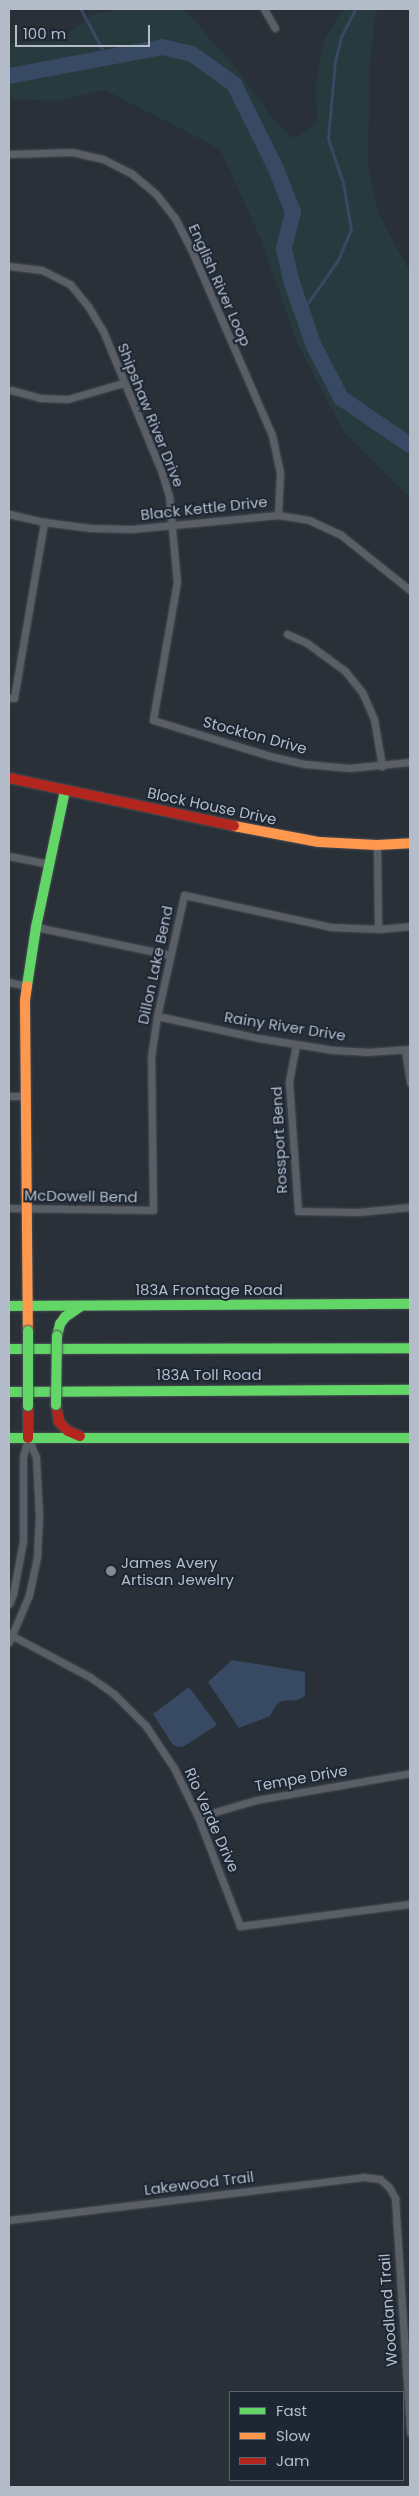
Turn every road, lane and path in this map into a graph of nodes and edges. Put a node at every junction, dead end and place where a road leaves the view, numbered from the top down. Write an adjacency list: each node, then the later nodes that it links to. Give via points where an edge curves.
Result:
1 (264, 9): 2 (street)
2 (275, 28)
3 (9, 154): 8 (street, English River Loop, via 72,152 103,159 131,172 176,218 272,436 280,473)
4 (9, 266): 5 (street, Shipshaw River Drive, via 42,270 70,284 103,330)
5 (124, 383): 6 (street, via 68,399 41,398); 10 (street, Shipshaw River Drive, via 161,470)
6 (11, 390)
7 (9, 514): 9 (street, Black Kettle Drive)
8 (278, 514): 10 (street, Black Kettle Drive); 11 (street, Black Kettle Drive, via 309,520 342,535)
9 (44, 522): 10 (street, Black Kettle Drive, via 90,528); 13 (street, via 14,698)
10 (173, 526): 14 (street, Shipshaw River Drive, via 177,582)
11 (410, 590)
12 (287, 634): 16 (street, via 307,643 345,671 362,692 374,719)
13 (9, 698)
14 (153, 720): 16 (street, Stockton Drive, via 306,764 349,768)
15 (410, 762): 16 (street, Stockton Drive)
16 (382, 766)
17 (9, 778): 18 (main road, Block House Drive)
18 (66, 790): 20 (main road, Block House Drive, via 266,833 319,842); 22 (main road)
19 (410, 843): 20 (main road, Block House Drive)
20 (377, 845): 25 (street)
21 (9, 856): 22 (street)
22 (49, 864): 24 (main road)
23 (410, 926): 25 (street, Dillon Lake Bend)
24 (36, 927): 26 (street); 28 (main road)
25 (378, 929): 26 (street, Dillon Lake Bend, via 331,926 184,895)
26 (170, 955): 29 (street, Dillon Lake Bend)
27 (9, 982): 28 (street)
28 (26, 986): 34 (main road)
29 (157, 1016): 30 (street, Rainy River Drive); 38 (street, Dillon Lake Bend, via 151,1057)
30 (296, 1045): 31 (street, Rainy River Drive, via 332,1050); 36 (street, Rossport Bend, via 289,1082 298,1211 358,1212)
31 (408, 1049): 32 (street)
32 (410, 1083)
33 (9, 1096): 34 (street)
34 (25, 1096): 37 (main road)
35 (9, 1208): 37 (street, McDowell Bend)
36 (410, 1208)
37 (26, 1209): 38 (street, McDowell Bend); 41 (main road)
38 (153, 1210)
39 (410, 1304): 42 (main road, 183A Frontage Road)
40 (9, 1306): 41 (main road, 183A Frontage Road)
41 (26, 1306): 42 (main road, 183A Frontage Road); 50 (main road, bridge)
42 (81, 1306): 51 (main road, bridge, via 65,1317 57,1336 56,1415 63,1428)
43 (9, 1342): 46 (main road)
44 (410, 1348): 46 (main road, 183A Toll Road)
45 (9, 1349): 46 (main road, 183A Toll Road)
46 (82, 1349)
47 (410, 1390): 48 (main road, 183A Toll Road)
48 (9, 1392)
49 (9, 1438): 50 (main road)
50 (28, 1438): 51 (main road); 53 (street, via 23,1457 23,1541); 54 (street, via 36,1458 37,1556 29,1595)
51 (89, 1438): 52 (main road)
52 (410, 1438)
53 (9, 1604)
54 (10, 1638): 56 (street, Rio Verde Drive, via 90,1677 114,1694 146,1726 174,1768)
55 (410, 1773): 56 (street, Tempe Drive, via 256,1800)
56 (198, 1816): 57 (street, Rio Verde Drive, via 240,1926)
57 (410, 1904)
58 (389, 2187): 59 (street, Lakewood Trail, via 380,2179 364,2176); 60 (street, Woodland Trail, via 395,2198)
59 (9, 2220)
60 (410, 2433)

